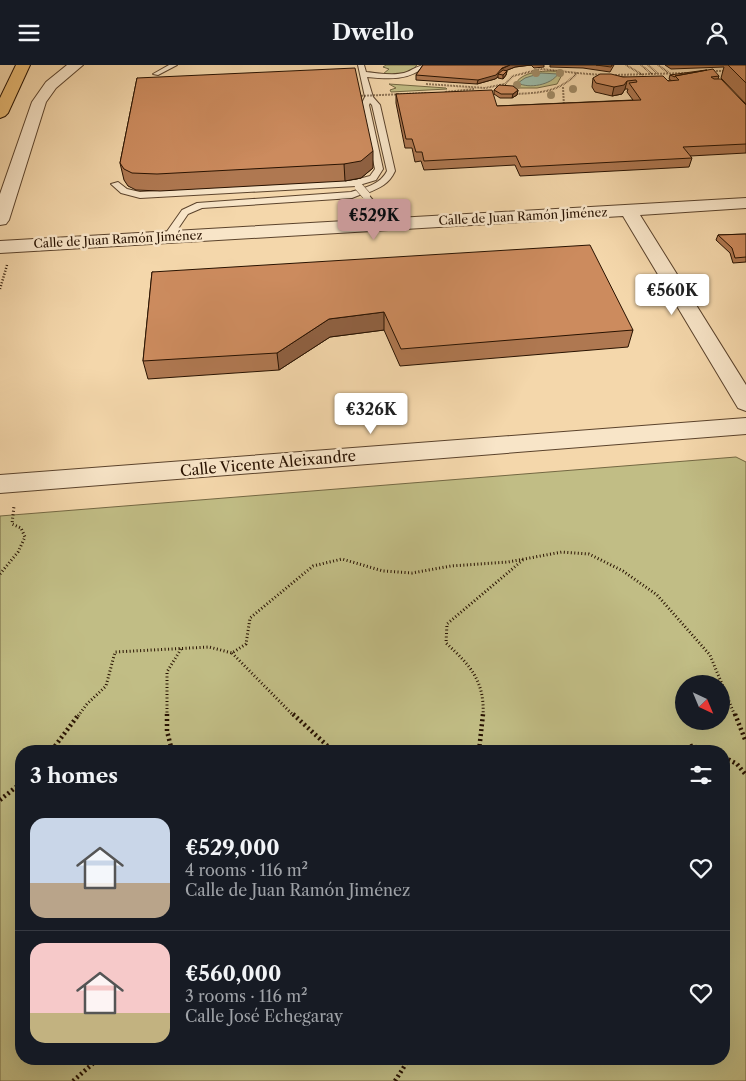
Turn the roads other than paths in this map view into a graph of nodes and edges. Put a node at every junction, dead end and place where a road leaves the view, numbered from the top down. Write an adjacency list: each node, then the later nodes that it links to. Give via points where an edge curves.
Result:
1 (23, 65): 8 (highway)
2 (76, 65): 13 (street, via 51,85 39,102)
3 (174, 65): 6 (lane)
4 (423, 65): 5 (lane, via 415,72 401,76)
5 (362, 69): 7 (lane)
6 (156, 74)
7 (370, 97): 10 (lane, via 364,105 378,169 373,178); 15 (lane, via 376,105 391,171 378,186 352,195 200,205 185,212)
8 (0, 113)
9 (116, 184): 10 (lane, via 124,191 140,195)
10 (358, 185): 14 (lane, bridge)
11 (746, 203): 12 (street, Calle de Juan Ramón Jiménez)
12 (628, 211): 14 (street, Calle de Juan Ramón Jiménez); 17 (street)
13 (0, 220)
14 (388, 224): 15 (street, Calle de Juan Ramón Jiménez)
15 (168, 237): 16 (street, Calle de Juan Ramón Jiménez)
16 (0, 247)
17 (746, 403)
18 (746, 425): 19 (street, Calle Vicente Aleixandre)
19 (9, 484)

